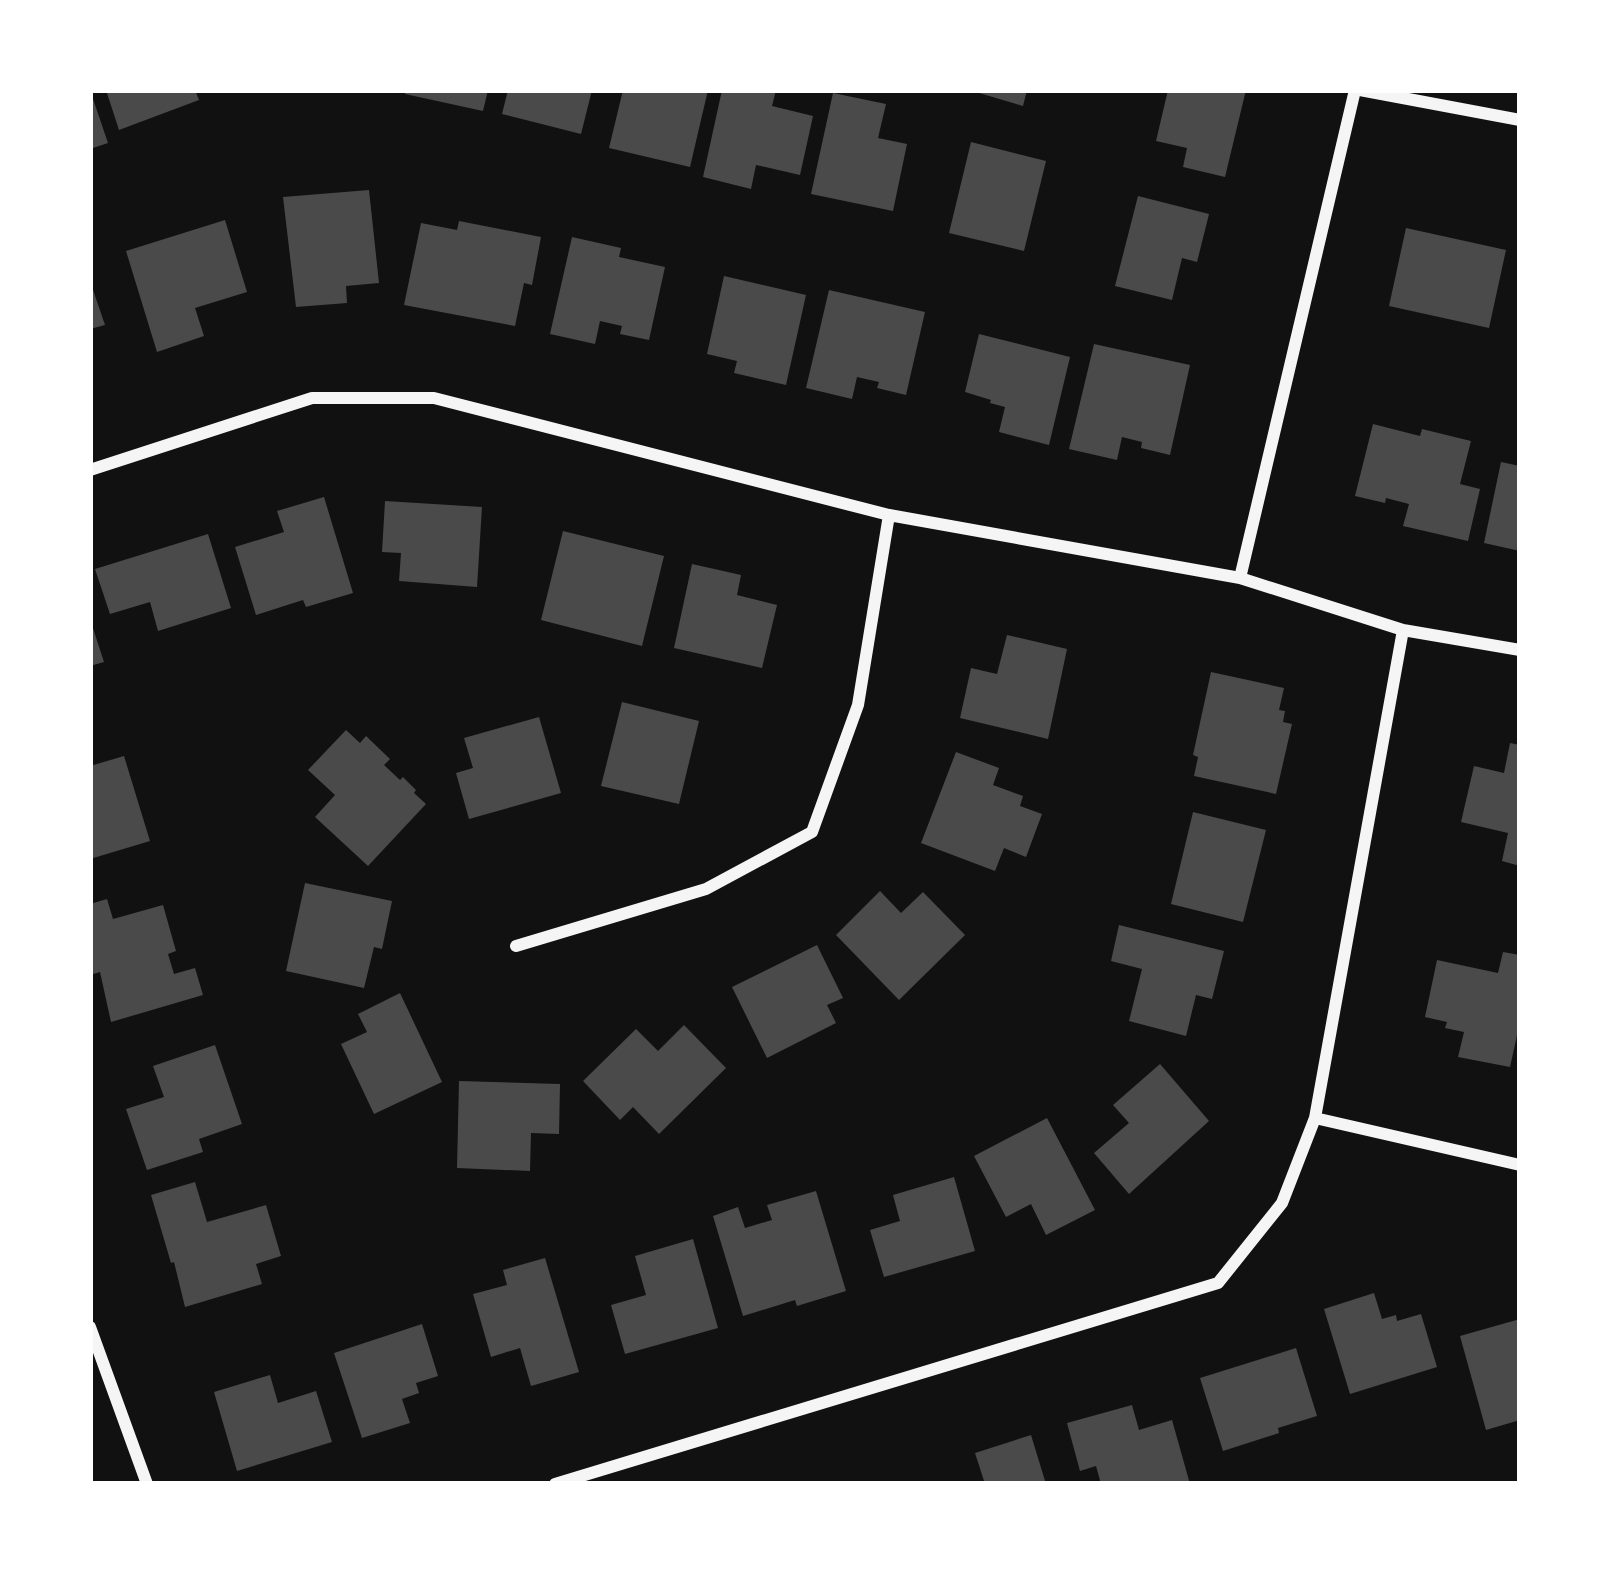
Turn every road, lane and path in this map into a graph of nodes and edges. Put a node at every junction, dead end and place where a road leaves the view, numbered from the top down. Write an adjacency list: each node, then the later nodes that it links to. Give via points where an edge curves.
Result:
1 (1357, 90): 2 (street); 5 (street)
2 (1520, 120)
3 (90, 470): 4 (street, via 312,398 434,398)
4 (890, 514): 5 (street); 8 (street, via 858,705 812,832 706,890)
5 (1240, 578): 6 (street)
6 (1403, 629): 7 (street); 9 (street)
7 (1520, 650)
8 (516, 946)
9 (1315, 1118): 10 (street); 13 (street, via 1282,1203 1218,1283)
10 (1520, 1165)
11 (90, 1327): 12 (street)
12 (147, 1484)
13 (555, 1484)

